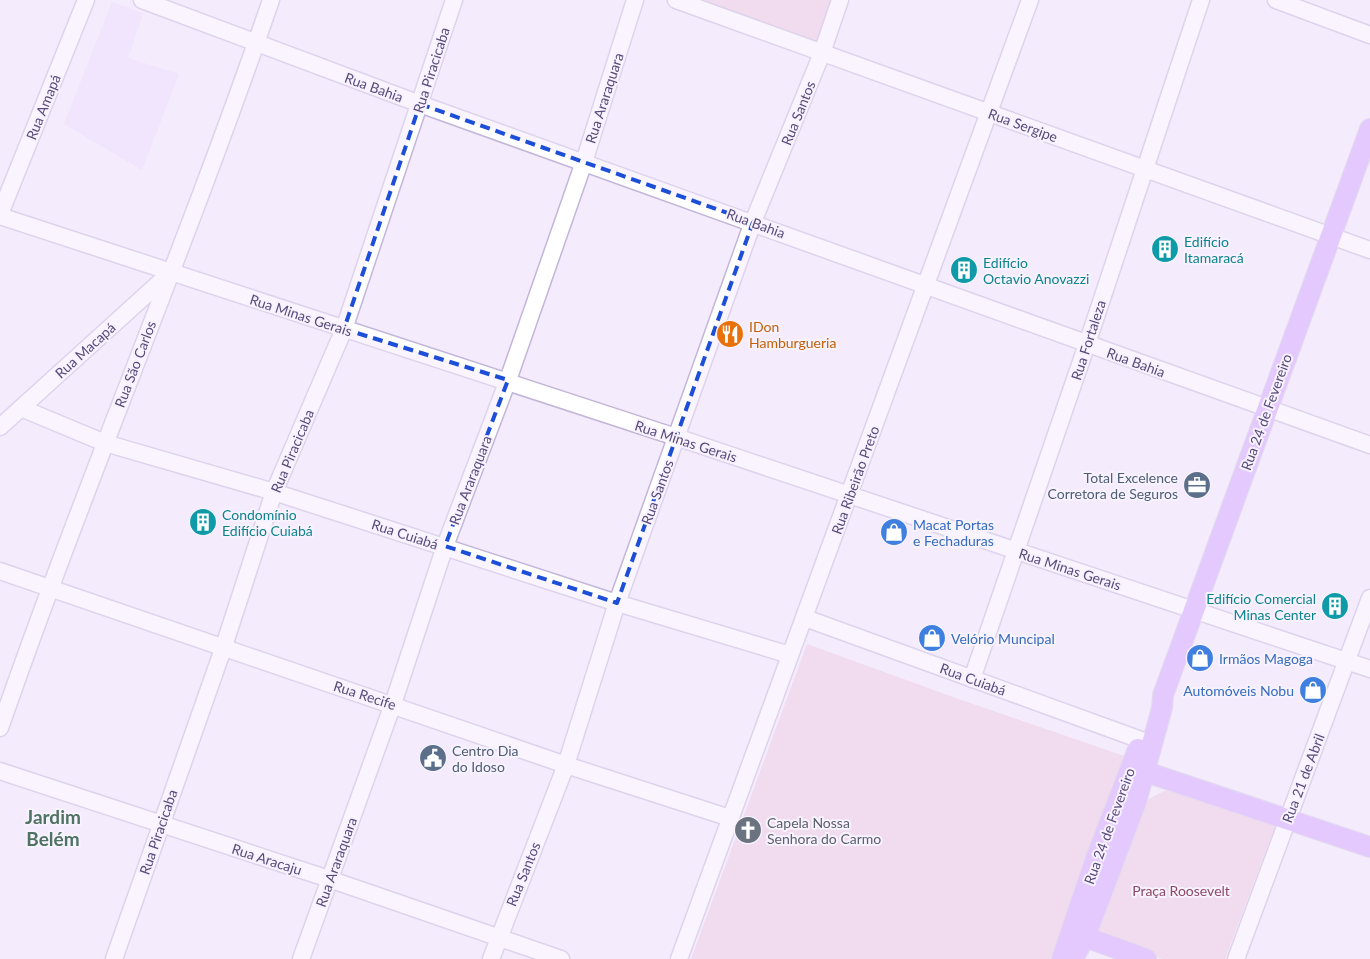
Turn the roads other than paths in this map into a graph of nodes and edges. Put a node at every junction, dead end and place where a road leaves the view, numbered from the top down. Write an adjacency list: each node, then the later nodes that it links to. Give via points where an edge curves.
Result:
1 (86, 0): 21 (street, Rua Amapá)
2 (142, 0): 14 (street, Rua Bahia)
3 (271, 0): 14 (street, Rua São Carlos)
4 (454, 0): 16 (street, Rua Piracicaba)
5 (635, 0): 19 (street, Rua Araraquara)
6 (676, 0): 15 (street, Rua Sergipe)
7 (840, 0): 15 (street, Rua Santos)
8 (1030, 0): 17 (street, Rua Ribeirão Preto)
9 (1201, 0): 20 (street, Rua Fortaleza)
10 (1276, 0): 12 (street)
11 (1290, 0): 12 (street)
12 (1305, 11): 13 (street)
13 (1370, 35)
14 (256, 43): 16 (street, Rua Bahia); 25 (street, Rua São Carlos)
15 (822, 53): 17 (street, Rua Sergipe); 22 (street, Rua Santos)
16 (420, 104): 19 (street, Rua Bahia); 27 (street, Rua Piracicaba)
17 (987, 112): 20 (street, Rua Sergipe); 26 (street, Rua Ribeirão Preto)
18 (1370, 129): 23 (main road, Rua 24 de Fevereiro)
19 (584, 162): 22 (street, Rua Bahia); 29 (street, Rua Araraquara)
20 (1145, 169): 23 (street, Rua Sergipe); 28 (street, Rua Fortaleza)
21 (0, 215): 25 (street, Rua Minas Gerais)
22 (753, 222): 26 (street, Rua Bahia); 33 (street, Rua Santos)
23 (1330, 236): 24 (street, Rua Sergipe); 31 (main road, Rua 24 de Fevereiro)
24 (1370, 250)
25 (171, 272): 27 (street, Rua Minas Gerais); 30 (street, Rua Macapá); 34 (street, Rua São Carlos)
26 (925, 286): 28 (street, Rua Bahia); 37 (street, Rua Ribeirão Preto)
27 (344, 329): 29 (street, Rua Minas Gerais); 36 (street, Rua Piracicaba)
28 (1087, 344): 31 (street, Rua Bahia); 39 (street, Rua Fortaleza)
29 (508, 380): 33 (street, Rua Minas Gerais); 38 (street, Rua Araraquara)
30 (21, 408): 32 (street, Rua Macapá); 34 (street, Rua Cuiabá)
31 (1268, 409): 35 (street, Rua Bahia); 44 (main road, Rua 24 de Fevereiro)
32 (0, 427)
33 (677, 439): 37 (street, Rua Minas Gerais); 43 (street, Rua Santos)
34 (105, 443): 36 (street, Rua Cuiabá); 41 (street, Rua São Carlos)
35 (1370, 445)
36 (274, 492): 38 (street, Rua Cuiabá); 46 (street, Rua Piracicaba)
37 (850, 495): 39 (street, Rua Minas Gerais); 45 (street, Rua Ribeirão Preto)
38 (445, 546): 43 (street, Rua Cuiabá); 51 (street, Rua Araraquara)
39 (1016, 552): 44 (street, Rua Minas Gerais); 50 (street, Rua Fortaleza)
40 (0, 572): 41 (street, Rua Recife)
41 (49, 588): 46 (street, Rua Recife); 52 (street, Rua São Carlos)
42 (1370, 598): 48 (street, Rua 21 de Abril)
43 (617, 603): 47 (street, Rua Cuiabá); 54 (street, Rua Santos)
44 (1194, 609): 48 (street, Rua Minas Gerais); 53 (main road, Rua 24 de Fevereiro, via 1163,695 1155,706)
45 (805, 618): 47 (street, Rua Ribeirão Preto); 50 (street, Rua Cuiabá)
46 (223, 649): 51 (street, Rua Recife); 61 (street, Rua Piracicaba)
47 (790, 655): 59 (street, Rua Ribeirão Preto)
48 (1347, 661): 49 (street, Rua Minas Gerais); 60 (street, Rua 21 de Abril)
49 (1370, 669)
50 (972, 679): 53 (street, Rua Cuiabá)
51 (393, 704): 54 (street, Rua Recife); 64 (street, Rua Araraquara)
52 (0, 728)
53 (1144, 757): 56 (main road, Rua Cuiabá); 57 (main road, Rua 24 de Fevereiro); 58 (main road, Rua 24 de Fevereiro)
54 (566, 765): 59 (street, Rua Recife); 65 (street, Rua Santos)
55 (0, 771): 61 (street, Rua Aracaju)
56 (1170, 779): 57 (main road); 60 (main road, Rua Cuiabá)
57 (1136, 802): 58 (main road); 66 (main road, Rua 24 de Fevereiro)
58 (1112, 816): 63 (main road, Rua 24 de Fevereiro)
59 (730, 818): 71 (street, Rua Ribeirão Preto)
60 (1287, 819): 62 (main road, Rua Cuiabá); 75 (street, Rua 21 de Abril)
61 (161, 824): 64 (street, Rua Aracaju); 67 (street, Rua Piracicaba)
62 (1370, 848)
63 (1096, 858): 66 (main road, via 1096,873 1080,922); 72 (main road, Rua 24 de Fevereiro)
64 (329, 879): 65 (street, Rua Aracaju); 68 (street, Rua Araraquara)
65 (498, 937): 69 (street, Rua Santos); 70 (street, Rua Aracaju)
66 (1085, 937): 73 (main road, Rua 24 de Fevereiro); 74 (main road)
67 (114, 959)
68 (301, 959)
69 (491, 959)
70 (561, 959)
71 (679, 959)
72 (1062, 959)
73 (1073, 959)
74 (1146, 959)
75 (1236, 959)

